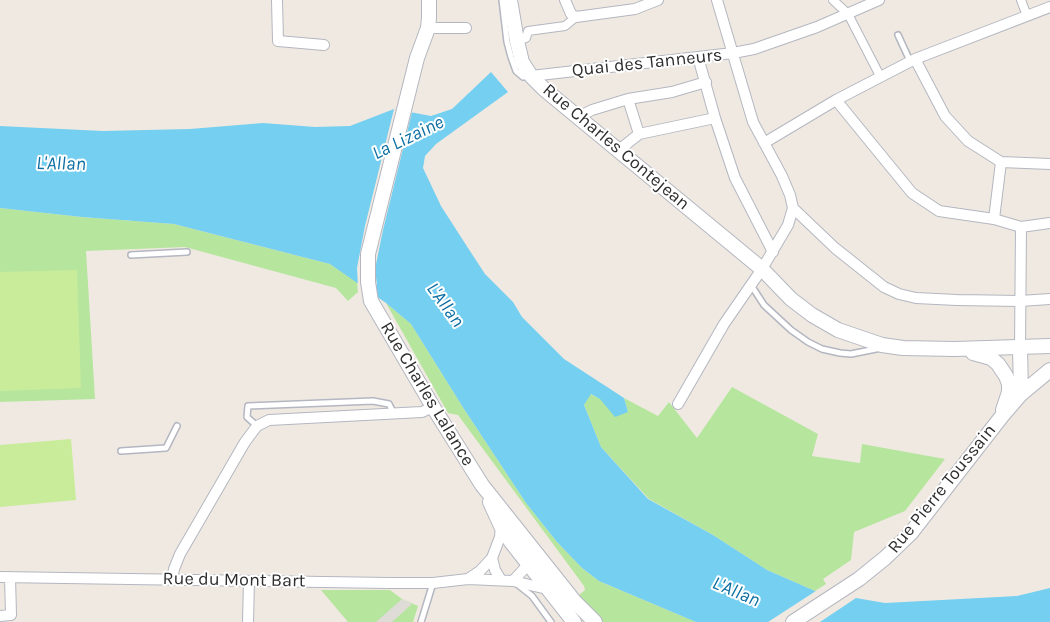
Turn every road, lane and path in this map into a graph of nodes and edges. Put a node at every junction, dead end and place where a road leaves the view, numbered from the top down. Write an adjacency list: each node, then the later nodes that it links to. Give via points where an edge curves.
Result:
1 (277, 0): 19 (street, via 278,41)
2 (429, 0): 15 (main road)
3 (502, 0): 23 (lane, via 507,42 516,71 523,76)
4 (510, 0): 18 (main road, Rue Charles Contejean)
5 (565, 0): 14 (street, via 571,14)
6 (658, 0): 14 (street, via 635,9)
7 (717, 0): 20 (street)
8 (833, 0): 12 (street)
9 (879, 0): 12 (street, Quai des Tanneurs)
10 (1022, 0): 13 (street)
11 (1050, 7): 13 (street)
12 (848, 14): 20 (street, Quai des Tanneurs, via 754,49); 24 (street)
13 (1027, 16): 22 (street)
14 (576, 17): 18 (street, via 565,26 528,31 526,38)
15 (428, 28): 16 (street); 53 (main road, Rue Charles Lalance, via 417,58 368,254 368,282 373,304)
16 (466, 28)
17 (898, 35): 22 (lane)
18 (516, 41): 23 (main road, Rue Charles Contejean, via 522,62)
19 (324, 45)
20 (733, 53): 21 (street, Quai des Tanneurs); 31 (street, via 753,122)
21 (698, 57): 23 (street, Quai des Tanneurs); 25 (street)
22 (912, 60): 24 (street); 33 (street, via 954,128)
23 (531, 76): 28 (main road, Rue Charles Contejean)
24 (880, 76): 27 (street)
25 (706, 82): 26 (street, via 672,92); 29 (street)
26 (628, 99): 28 (street); 30 (street)
27 (836, 100): 31 (street); 36 (street, via 912,193 939,211)
28 (578, 117): 32 (main road, Rue Charles Contejean)
29 (715, 118): 30 (street); 40 (street, via 735,178)
30 (639, 134): 32 (street)
31 (764, 143): 35 (street, via 782,176)
32 (619, 150): 42 (main road, Rue Charles Contejean)
33 (1001, 162): 34 (street); 36 (street)
34 (1050, 164)
35 (793, 208): 40 (street, via 788,226); 45 (street, via 835,248 884,287 900,294 956,300)
36 (994, 219): 38 (street)
37 (1050, 223): 38 (street)
38 (1021, 227): 45 (street)
39 (187, 252): 41 (lane)
40 (772, 252): 42 (street)
41 (130, 254)
42 (762, 269): 43 (street); 46 (main road, Rue Charles Contejean, via 791,299 820,320 862,340)
43 (751, 285): 46 (lane, via 764,305 808,342 851,354); 52 (street, via 724,324)
44 (1050, 299): 45 (street)
45 (1020, 300): 48 (street)
46 (891, 346): 49 (main road, Rue Charles Contejean)
47 (1050, 346): 48 (main road)
48 (1020, 348): 49 (main road); 51 (main road)
49 (955, 349): 55 (main road, via 991,358 998,364 1009,384)
50 (1050, 370): 51 (main road, Rue Pierre Toussain)
51 (1021, 394): 55 (main road, Rue Pierre Toussain)
52 (678, 404)
53 (433, 407): 54 (street, via 422,412); 59 (main road, Rue Charles Lalance)
54 (394, 414): 57 (street, via 269,420); 57 (lane, via 389,404 374,401 248,406 247,417)
55 (1002, 416): 79 (main road, Rue Pierre Toussain, via 911,532 885,558)
56 (177, 426): 58 (lane, via 166,448)
57 (257, 426): 67 (street, via 180,554)
58 (121, 451)
59 (482, 485): 60 (main road, Rue Charles Lalance); 63 (main road, Rue Charles Lalance)
60 (501, 526): 61 (main road, Rue Charles Lalance); 62 (street)
61 (511, 542): 62 (street); 63 (main road, Rue Charles Lalance); 63 (street)
62 (496, 548): 64 (street)
63 (529, 552): 70 (street, via 524,569); 72 (main road, Rue Charles Lalance); 78 (main road, Rue Charles Lalance)
64 (492, 558): 66 (street); 68 (street)
65 (5, 577): 67 (street, Rue du Mont Bart); 73 (street, via 11,615)
66 (468, 579): 68 (street, Rue du Mont Bart); 71 (street, Rue du Mont Bart)
67 (172, 580): 69 (street, Rue du Mont Bart)
68 (501, 580): 70 (street, Rue du Mont Bart)
69 (249, 581): 71 (street, Rue du Mont Bart); 74 (street)
70 (513, 581): 72 (street, Rue du Mont Bart); 76 (lane, via 532,596)
71 (433, 583): 75 (lane)
72 (548, 590): 77 (main road, Rue Charles Lalance)
73 (0, 616)
74 (248, 622)
75 (421, 622)
76 (551, 622)
77 (574, 622)
78 (595, 622)
79 (793, 622)

